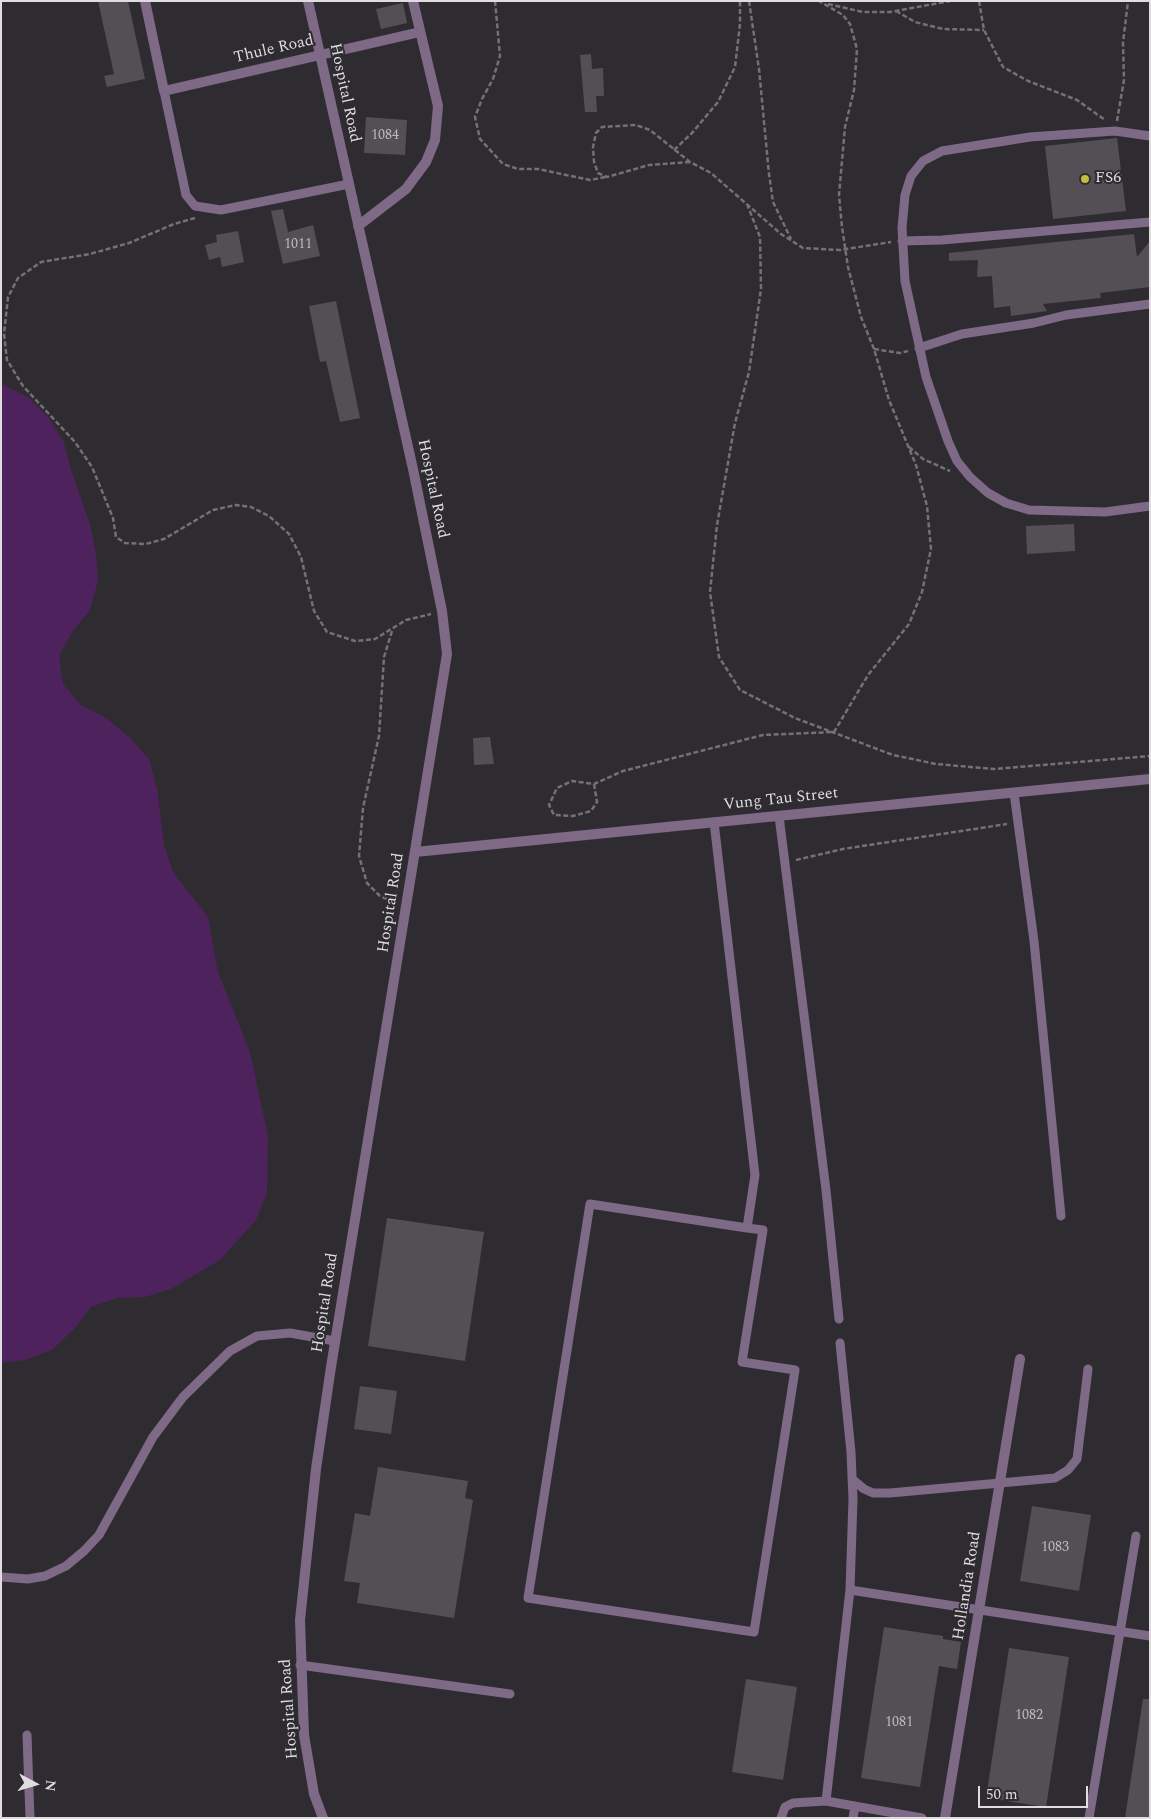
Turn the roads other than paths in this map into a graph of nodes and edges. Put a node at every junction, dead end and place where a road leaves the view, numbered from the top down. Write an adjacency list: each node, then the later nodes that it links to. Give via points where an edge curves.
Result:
1 (146, 1): 6 (street)
2 (308, 1): 5 (street, Hospital Road)
3 (413, 1): 4 (street)
4 (420, 32): 5 (street, Thule Road); 10 (street, via 438,106 434,140 426,162 406,189)
5 (320, 55): 6 (street, Thule Road); 8 (street, Hospital Road)
6 (164, 91): 8 (lane, via 186,195 195,206 221,210)
7 (1150, 136): 11 (lane, via 1115,131 1030,136 942,151 923,161 911,176 905,195)
8 (349, 184): 10 (street, Hospital Road)
9 (1150, 222): 11 (lane)
10 (358, 226): 19 (street, Hospital Road, via 442,611 447,654)
11 (902, 241): 13 (lane, via 905,281)
12 (1150, 304): 13 (lane, via 962,334)
13 (919, 348): 14 (lane, via 948,441 958,462 988,493 1028,510 1058,513 1105,512)
14 (1150, 506)
15 (1150, 779): 16 (street, Vung Tau Street)
16 (1014, 792): 17 (street, Vung Tau Street); 20 (lane, via 1034,941)
17 (779, 816): 18 (street, Vung Tau Street); 22 (lane)
18 (714, 822): 19 (street, Vung Tau Street); 21 (lane, via 755,1175)
19 (415, 852): 23 (street, Hospital Road)
20 (1061, 1216)
21 (747, 1228): 21 (lane, via 590,1204 528,1598 754,1632 795,1370 742,1362 763,1230)
22 (839, 1319)
23 (335, 1341): 30 (lane, via 290,1333 265,1335 230,1351 183,1397 159,1429 100,1535 84,1551 66,1566 45,1576 28,1579); 35 (street, Hospital Road, via 316,1469 301,1611)
24 (840, 1343): 27 (lane)
25 (1020, 1359): 28 (street, Hollandia Road)
26 (1088, 1369): 28 (lane, via 1077,1459 1055,1478)
27 (852, 1479): 28 (lane, via 873,1493); 31 (lane)
28 (1000, 1484): 32 (street, Hollandia Road)
29 (1136, 1536): 33 (lane)
30 (1, 1577)
31 (850, 1590): 32 (lane); 38 (lane)
32 (980, 1611): 33 (lane); 45 (street, Hollandia Road)
33 (1120, 1632): 34 (lane); 46 (lane)
34 (1150, 1636)
35 (300, 1665): 36 (lane); 41 (street, Hospital Road, via 304,1735 314,1794)
36 (510, 1694)
37 (28, 1736): 40 (lane)
38 (826, 1801): 39 (lane); 42 (lane, via 793,1803 785,1807)
39 (855, 1806): 43 (lane); 44 (lane)
40 (30, 1818)
41 (323, 1818)
42 (781, 1818)
43 (853, 1818)
44 (922, 1818)
45 (945, 1818)
46 (1089, 1818)

